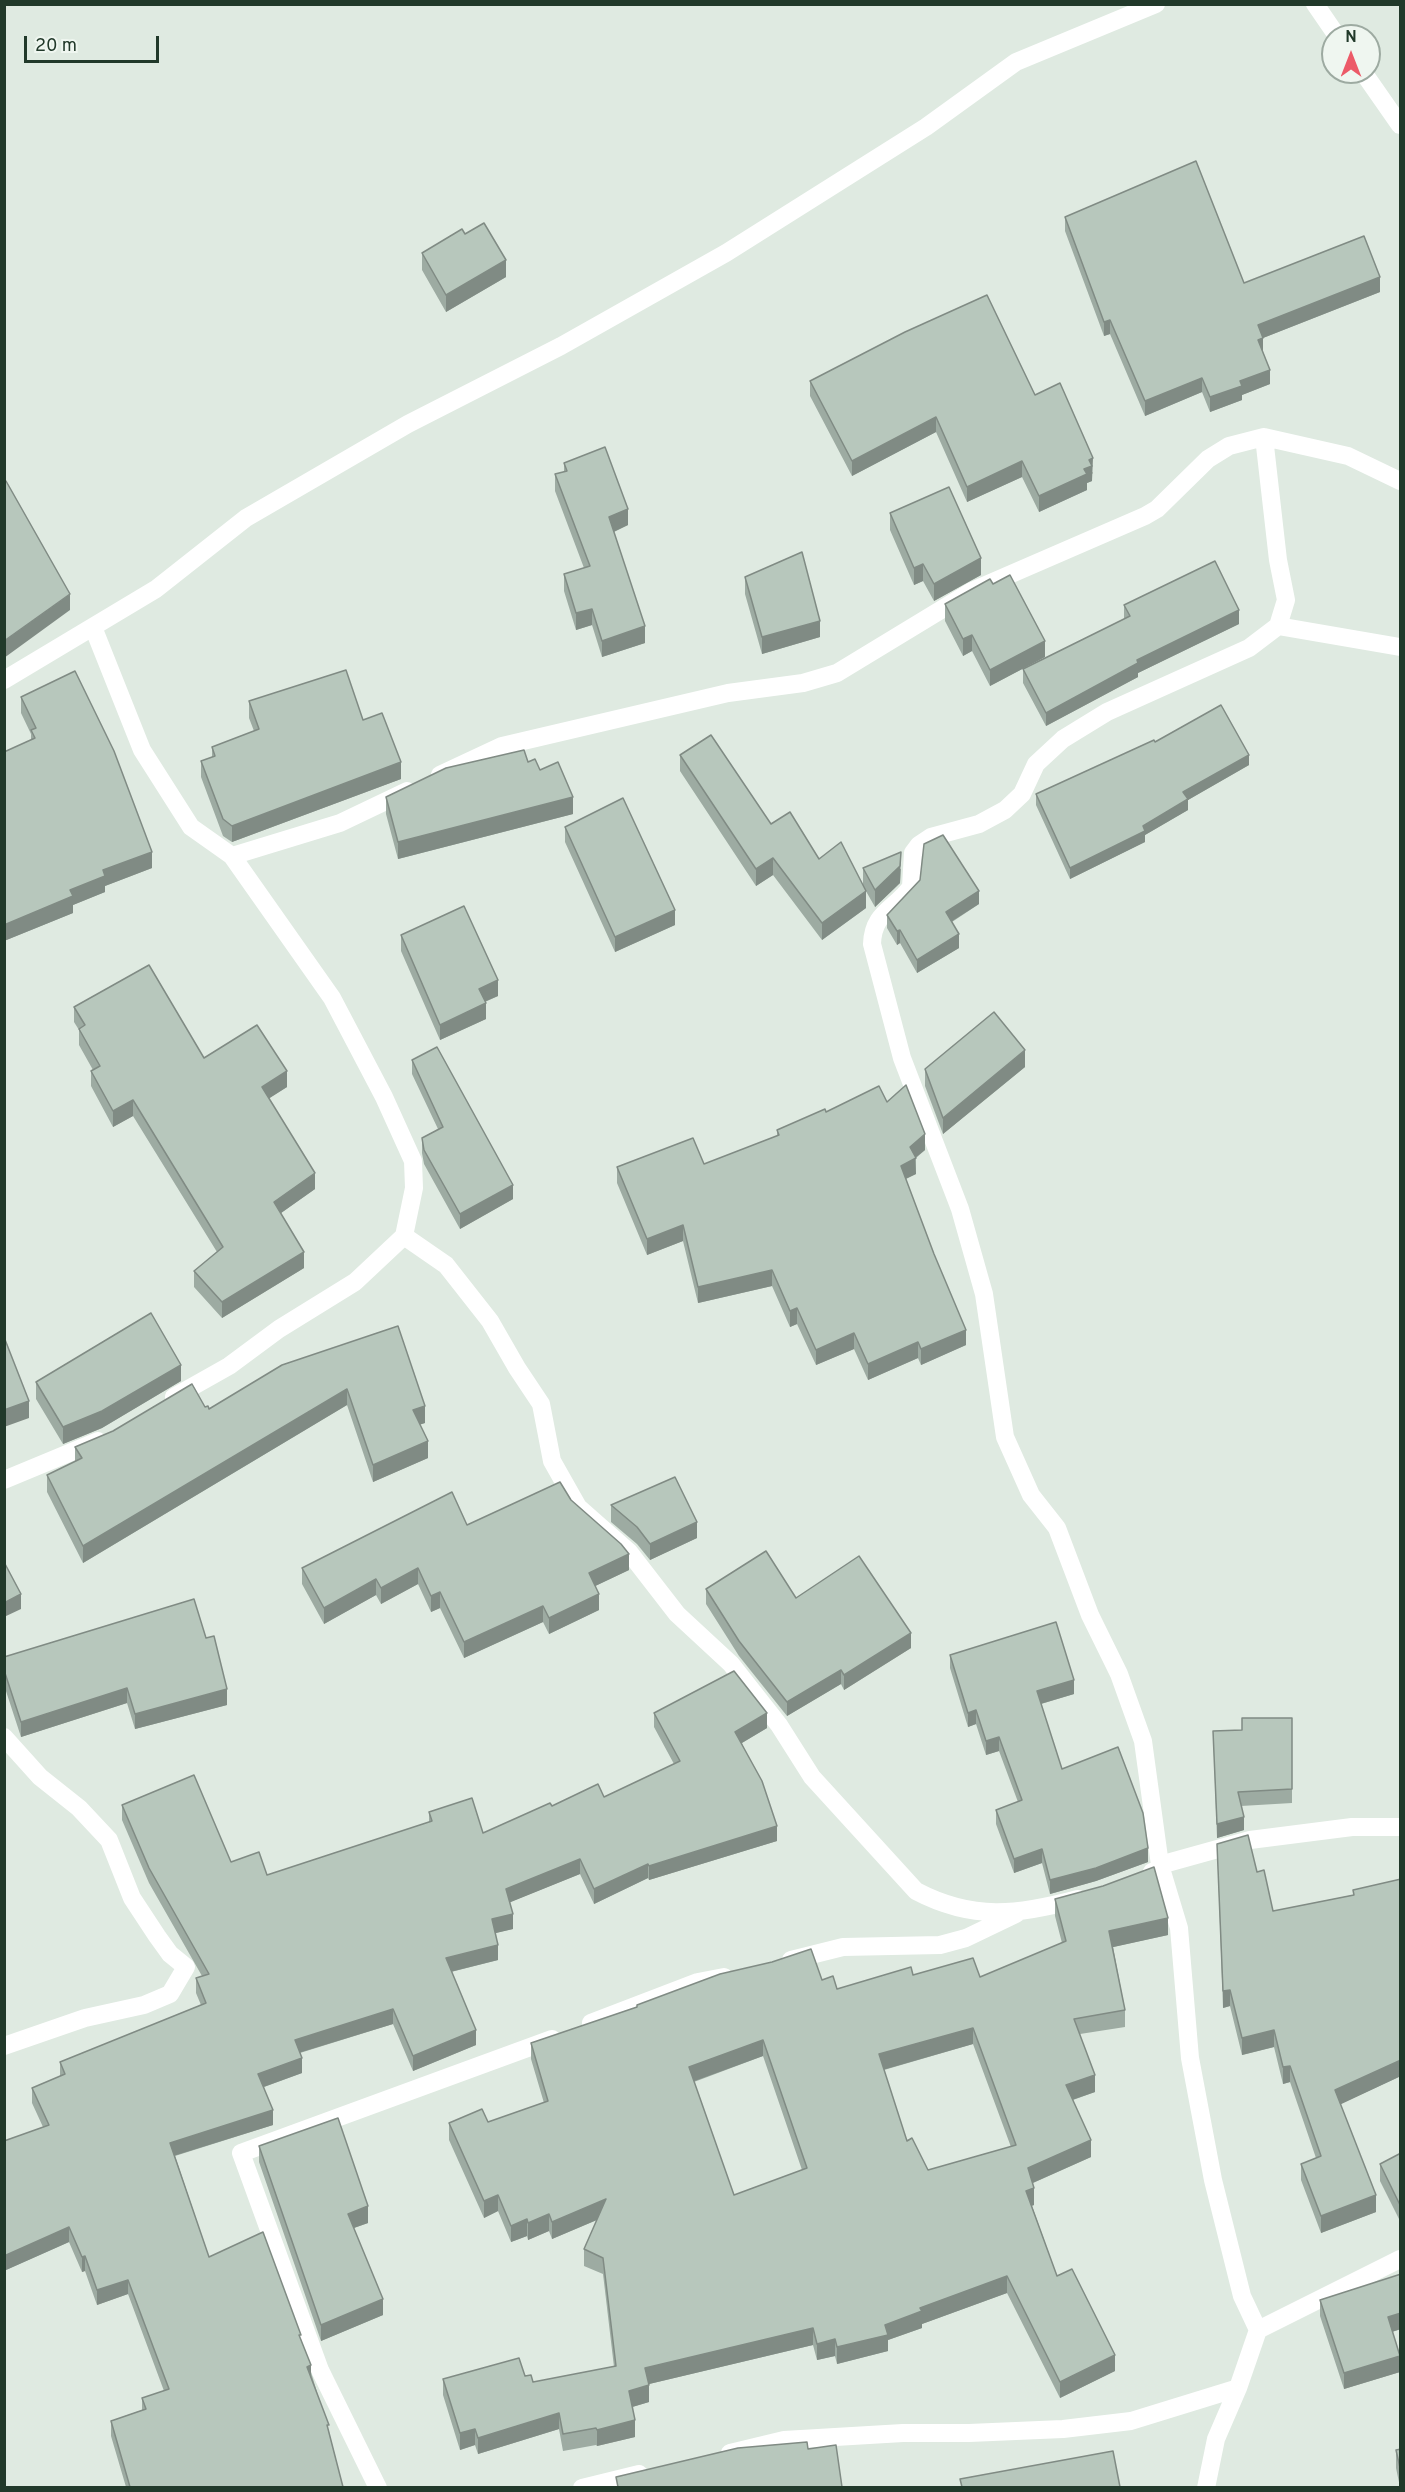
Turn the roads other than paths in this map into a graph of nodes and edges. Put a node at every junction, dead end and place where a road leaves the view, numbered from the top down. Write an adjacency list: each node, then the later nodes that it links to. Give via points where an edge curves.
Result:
1 (1156, 4): 9 (street, via 1016,62 926,128 726,253 561,346 408,424 246,518 156,589)
2 (1315, 4): 3 (street)
3 (1329, 24)
4 (1372, 84): 5 (street)
5 (1401, 125)
6 (1264, 437): 7 (street, via 1348,456); 8 (street, via 1286,600); 12 (street, via 1229,446 1208,459 1145,516 972,591 837,673 803,683 728,693 502,746 340,823)
7 (1401, 481)
8 (1278, 626): 10 (street); 19 (street, via 1249,648 1107,712 1063,739 1036,764 1022,794 1005,810 979,824 931,837 919,845 913,853 911,887 872,929 872,944 899,1048 960,1209 984,1294 1005,1437 1030,1495 1057,1528 1090,1616 1119,1674 1143,1741)
9 (93, 627): 11 (street); 12 (street, via 142,750 191,827)
10 (1401, 647)
11 (4, 680)
12 (232, 856): 13 (street, via 332,998 413,1161 414,1188)
13 (404, 1236): 14 (street, via 355,1282 279,1329 229,1366); 22 (street, via 446,1265 490,1321 541,1404 552,1461 578,1507 629,1552 677,1614 731,1664 779,1725 812,1777 848,1818 916,1891 938,1903 974,1912)
14 (162, 1404)
15 (116, 1432): 16 (street)
16 (4, 1480)
17 (4, 1737): 25 (street, via 40,1777 79,1808 109,1840 132,1898 170,1953 186,1967 170,1994)
18 (1401, 1827): 19 (street, via 1352,1827 1250,1840)
19 (1160, 1865): 20 (street, via 1160,1869); 27 (street, via 1179,1928 1190,2058 1212,2180 1242,2296)
20 (1139, 1877)
21 (1098, 1894): 22 (street)
22 (1021, 1912): 23 (street, via 955,1942 843,1947)
23 (770, 1968)
24 (739, 1974): 31 (street, via 698,1982 241,2153 320,2370)
25 (4, 2046)
26 (1401, 2259): 27 (street)
27 (1258, 2330): 28 (street)
28 (1238, 2388): 29 (street, via 1131,2421 1063,2429 784,2440); 33 (street, via 1215,2439)
29 (715, 2456)
30 (657, 2470): 32 (street)
31 (378, 2487)
32 (582, 2487)
33 (1206, 2487)

